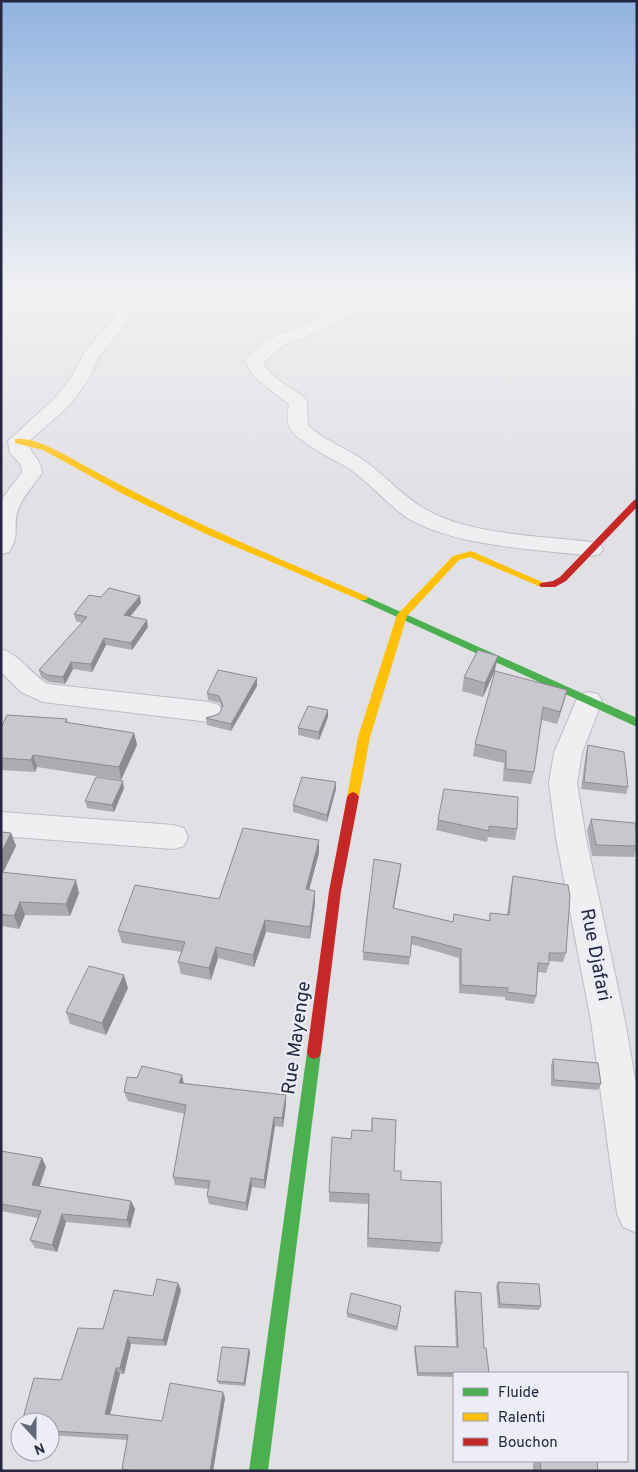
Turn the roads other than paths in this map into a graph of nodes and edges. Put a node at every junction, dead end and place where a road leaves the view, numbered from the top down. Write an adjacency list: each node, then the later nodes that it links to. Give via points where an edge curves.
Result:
1 (89, 360): 3 (street, via 80,379 62,402)
2 (255, 360): 6 (street, via 256,371 298,402 298,426 309,437 356,464 416,513 454,530)
3 (18, 441): 5 (street, via 20,453 31,464 32,473 21,485 5,515 7,537); 7 (street, via 46,448 209,532)
4 (637, 502): 6 (street)
5 (1, 547)
6 (592, 550): 7 (street, via 563,579 549,585 536,583 472,554 463,555 451,562)
7 (402, 615): 9 (street); 15 (street, Rue Mayenge, via 364,737 335,891)
8 (1, 658): 10 (street, via 30,687 43,693)
9 (589, 701): 11 (street); 14 (street, Rue Djafari, via 568,753 563,783 608,1021)
10 (209, 712)
11 (637, 723)
12 (1, 824): 13 (street)
13 (173, 837)
14 (637, 1213)
15 (258, 1471)

